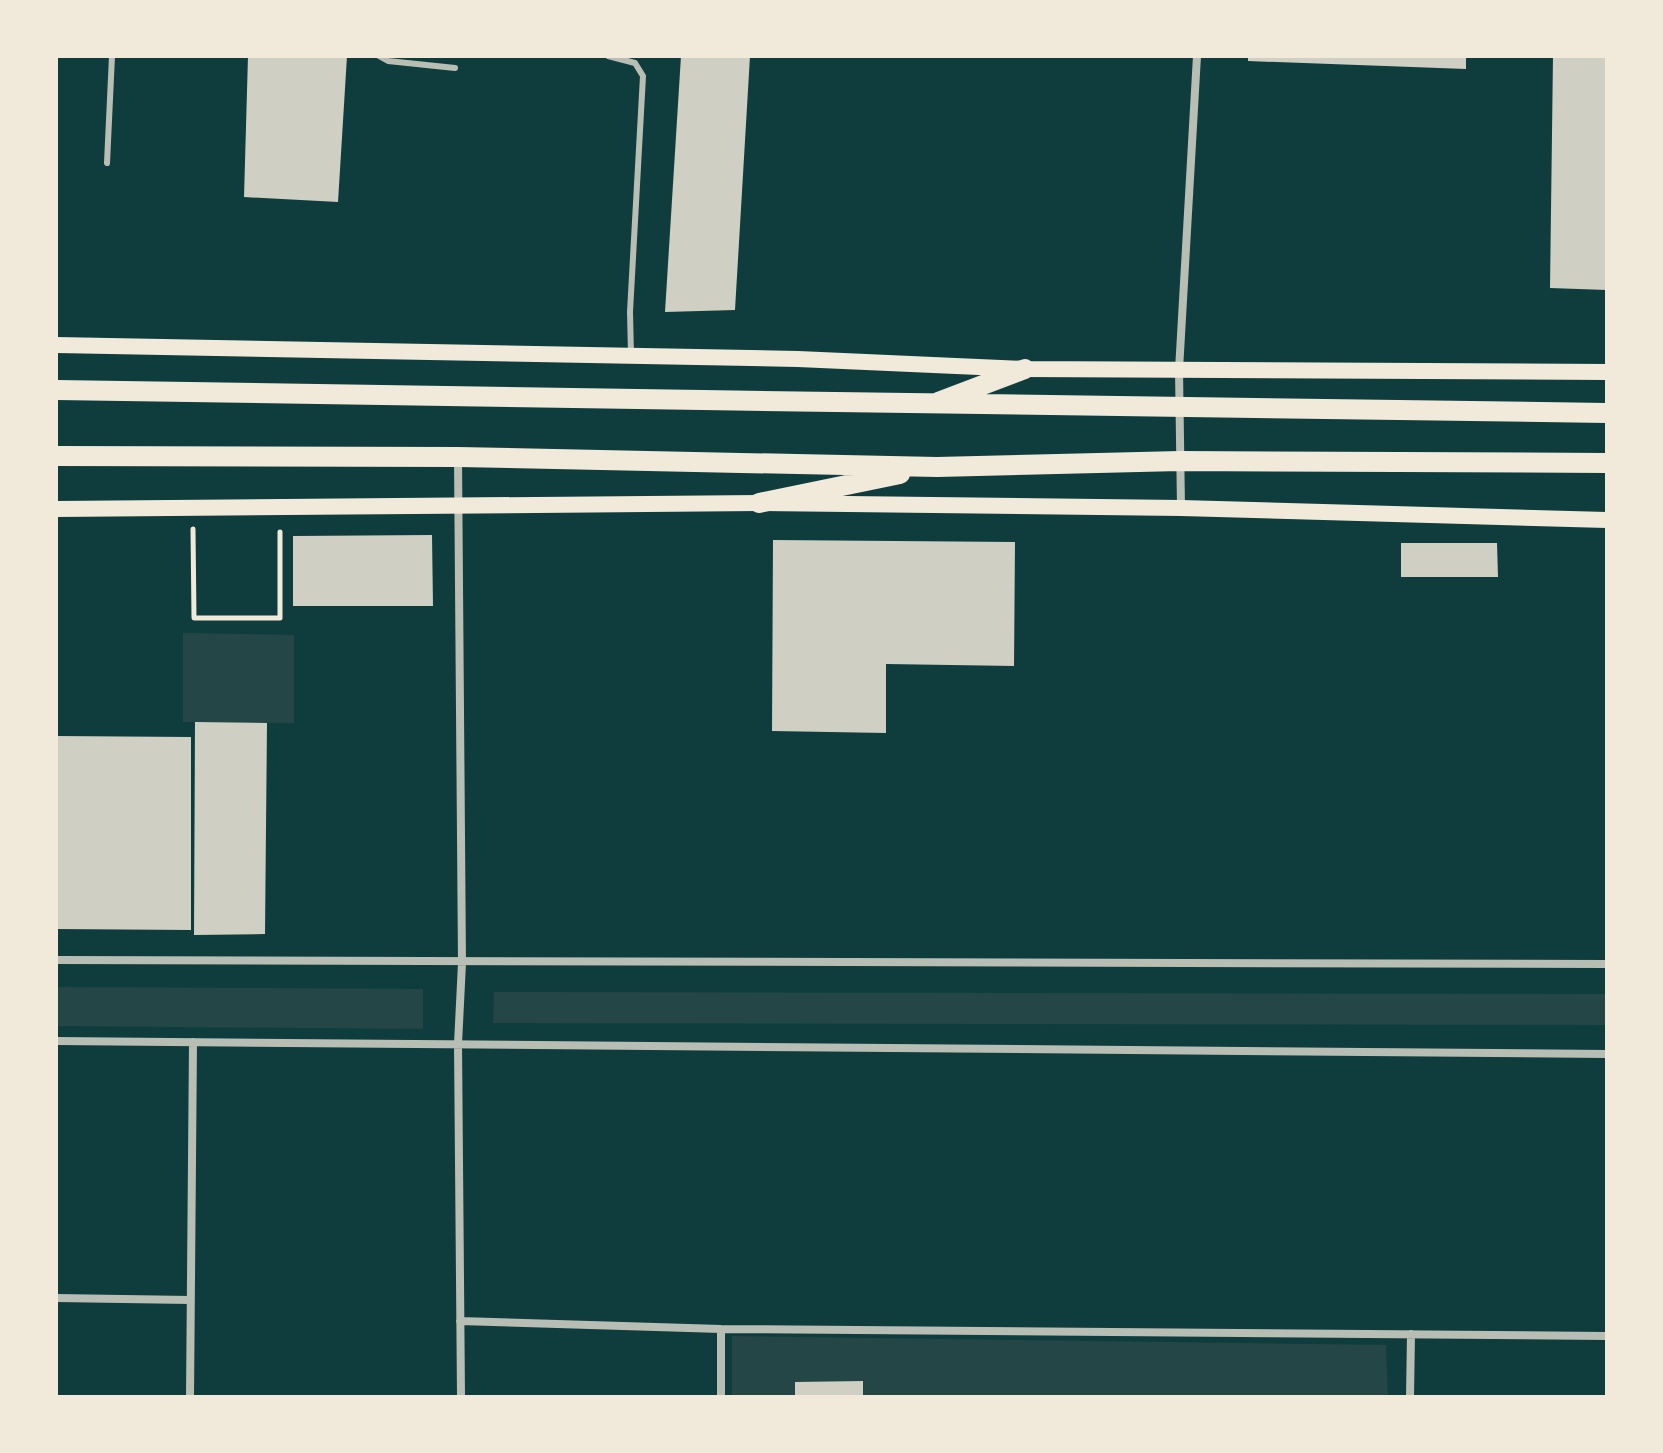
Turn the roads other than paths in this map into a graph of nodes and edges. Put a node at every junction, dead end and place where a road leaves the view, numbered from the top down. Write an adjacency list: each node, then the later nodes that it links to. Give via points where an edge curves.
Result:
1 (112, 56): 6 (lane)
2 (379, 56): 5 (lane)
3 (608, 56): 8 (lane, via 635,63 643,76)
4 (1197, 56): 10 (street)
5 (455, 68)
6 (107, 163)
7 (56, 345): 8 (main road)
8 (631, 355): 9 (main road)
9 (1025, 369): 10 (main road); 13 (main road)
10 (1179, 370): 11 (main road); 14 (street)
11 (1607, 372)
12 (56, 390): 13 (main road)
13 (927, 406): 14 (main road)
14 (1179, 410): 15 (main road); 18 (street)
15 (1607, 413)
16 (56, 456): 17 (main road)
17 (458, 457): 20 (main road); 22 (street)
18 (1180, 461): 19 (main road); 20 (main road); 23 (street)
19 (1607, 463)
20 (937, 467): 21 (main road)
21 (759, 503): 22 (main road); 23 (main road)
22 (459, 506): 24 (main road); 27 (street)
23 (1181, 508): 25 (main road)
24 (56, 509)
25 (1607, 520)
26 (56, 960): 27 (street)
27 (462, 963): 28 (street); 31 (street)
28 (1607, 964)
29 (56, 1041): 30 (street)
30 (193, 1042): 31 (street); 34 (street)
31 (458, 1044): 32 (street); 35 (street)
32 (1607, 1054)
33 (56, 1298): 34 (street)
34 (190, 1300): 39 (street)
35 (460, 1321): 36 (street); 40 (street)
36 (721, 1329): 37 (street); 41 (street)
37 (1411, 1334): 38 (street); 42 (street)
38 (1607, 1336)
39 (190, 1397)
40 (461, 1397)
41 (721, 1397)
42 (1410, 1397)

